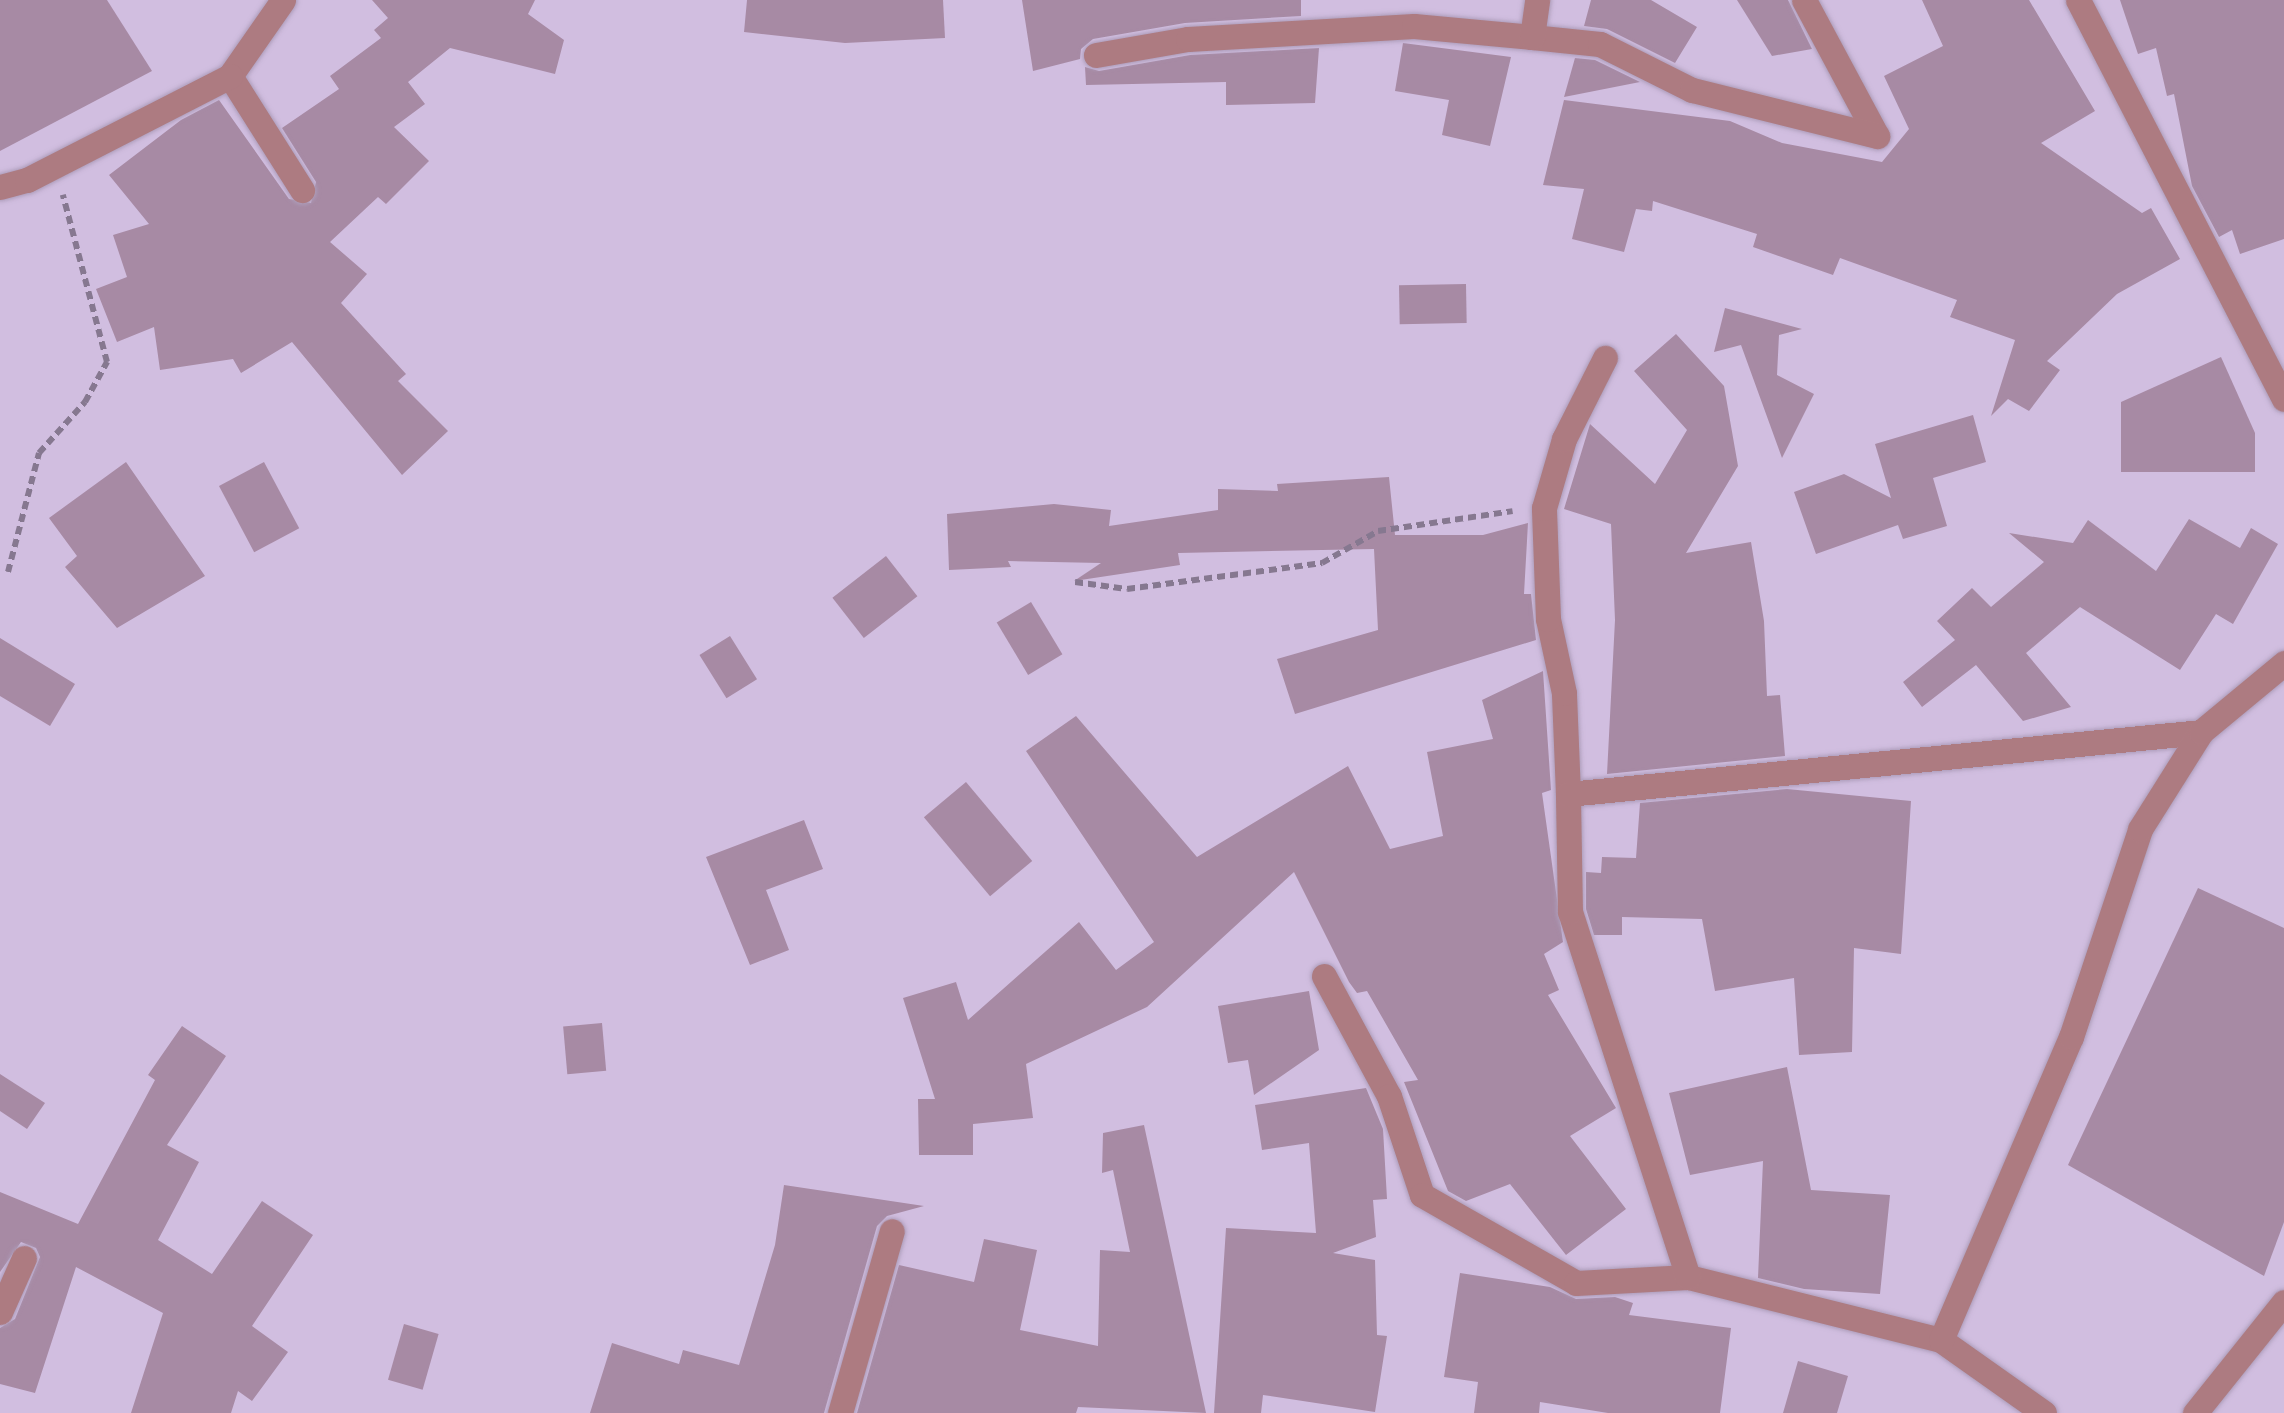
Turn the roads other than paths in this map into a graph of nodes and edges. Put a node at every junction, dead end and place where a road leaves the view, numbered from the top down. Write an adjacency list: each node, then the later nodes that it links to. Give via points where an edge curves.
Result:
1 (284, 0): 7 (street)
2 (1536, 0): 5 (street)
3 (1804, 0): 5 (street, via 1877,136 1692,90 1600,44)
4 (2078, 0): 11 (street)
5 (1532, 37): 6 (street, via 1395,27 1188,39)
6 (1096, 55)
7 (230, 76): 8 (street); 9 (street)
8 (0, 186)
9 (302, 190)
10 (1605, 358): 14 (street, via 1564,439 1544,508 1548,620 1564,693)
11 (2284, 400)
12 (2284, 663): 13 (street)
13 (2201, 732): 14 (street); 21 (street, via 2140,828 2071,1037)
14 (1568, 794): 18 (street, via 1570,912)
15 (1324, 976): 18 (street, via 1389,1096 1422,1195 1576,1283)
16 (892, 1231): 22 (street)
17 (24, 1258): 20 (street)
18 (1688, 1277): 21 (street)
19 (2284, 1302): 24 (street)
20 (0, 1312)
21 (1941, 1340): 23 (street)
22 (840, 1413)
23 (2044, 1413)
24 (2195, 1413)

